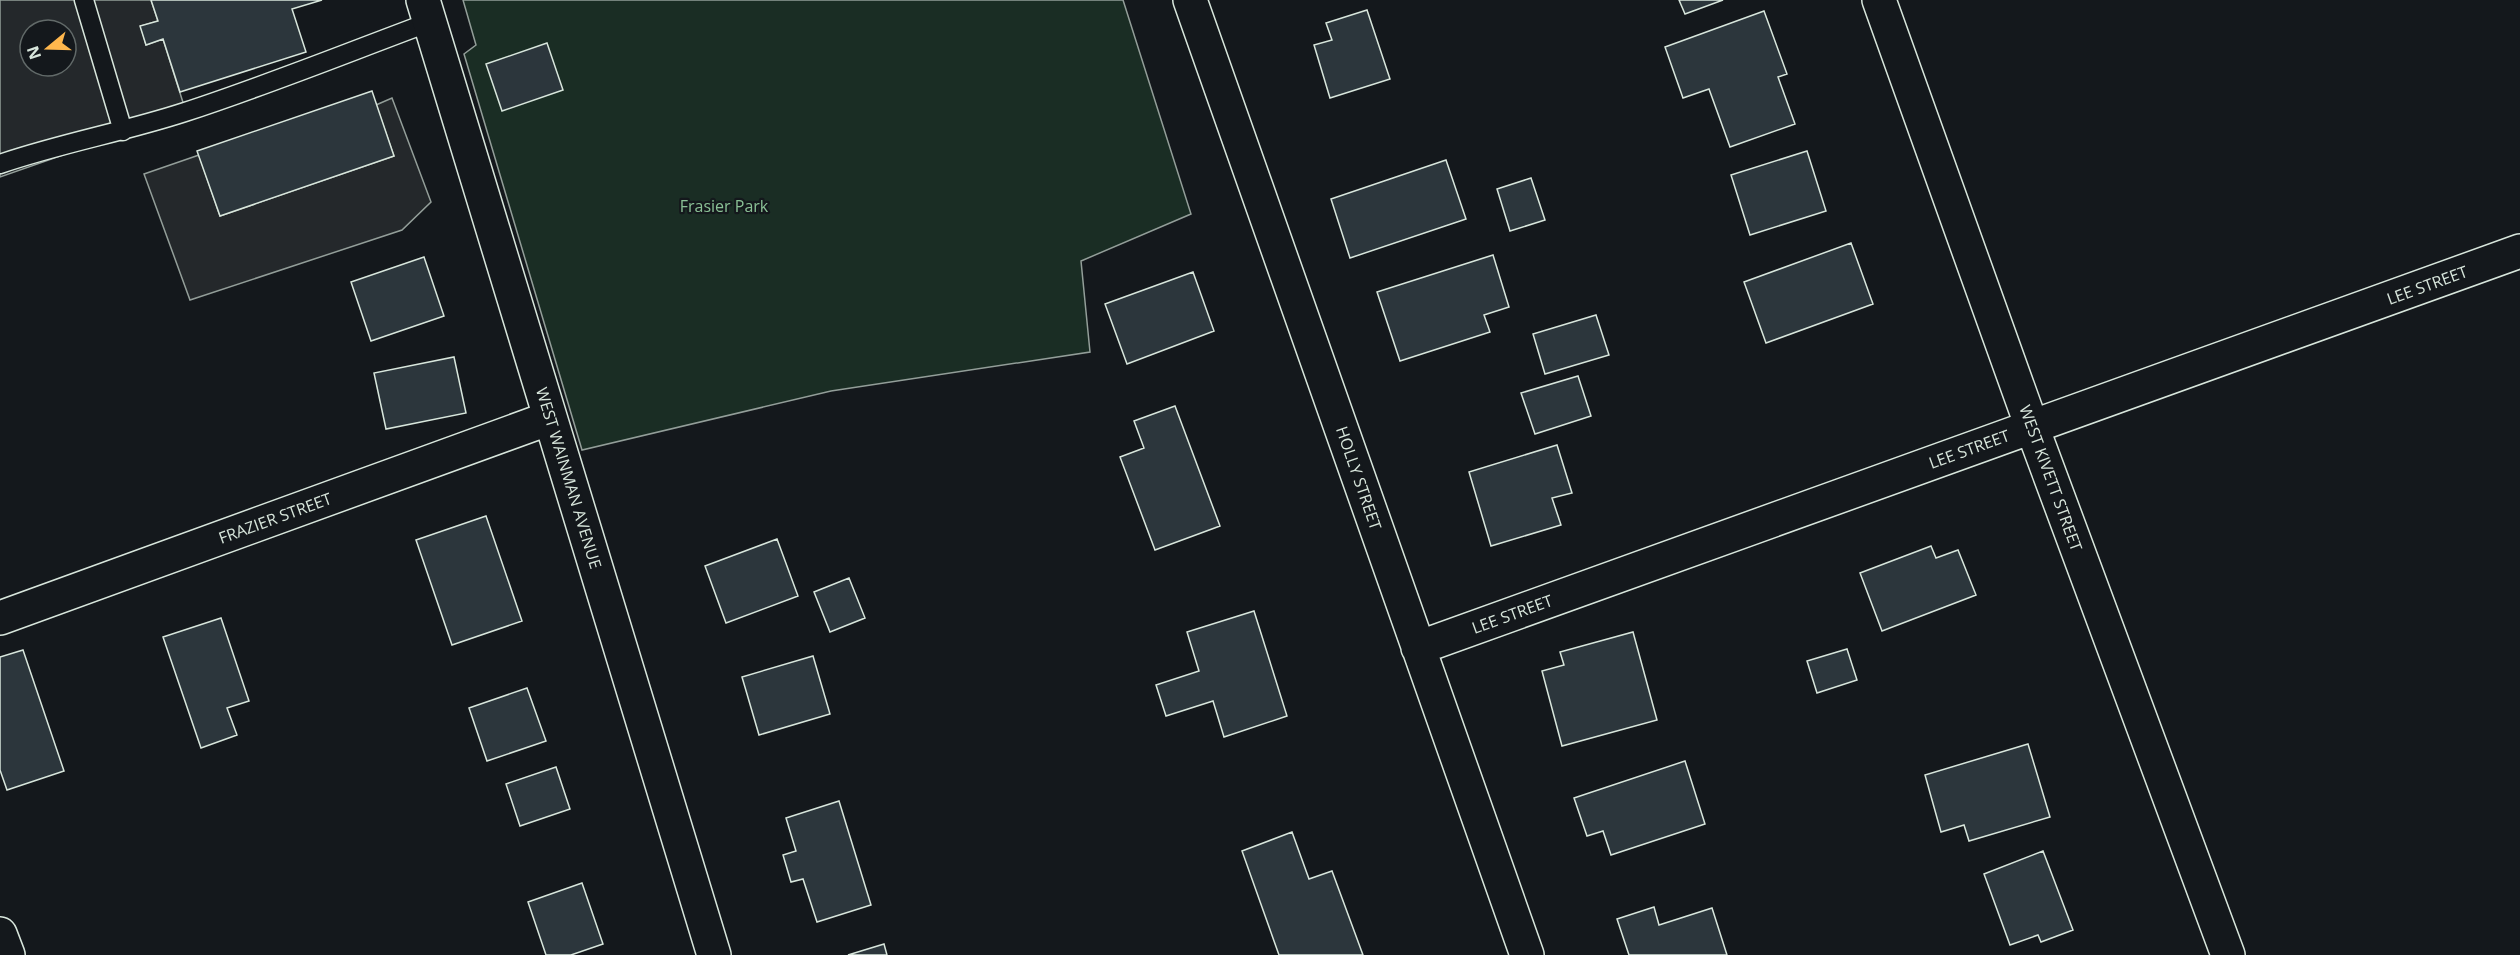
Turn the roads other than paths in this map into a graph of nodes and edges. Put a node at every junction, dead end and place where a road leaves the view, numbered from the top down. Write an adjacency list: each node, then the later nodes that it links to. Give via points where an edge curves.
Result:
1 (84, 0): 5 (lane)
2 (1190, 0): 11 (street, HOLLY STREET)
3 (1879, 0): 9 (street, WEST KIVETT STREET)
4 (427, 11): 5 (lane, via 186,112); 8 (street, WEST WAINMAN AVENUE)
5 (123, 131): 6 (lane, via 49,147)
6 (0, 164)
7 (2520, 251): 9 (street, LEE STREET)
8 (550, 418): 10 (street, FRAZIER STREET); 14 (street, WEST WAINMAN AVENUE)
9 (2032, 427): 11 (street, LEE STREET); 16 (street, WEST KIVETT STREET)
10 (0, 618)
11 (1418, 648): 15 (street, HOLLY STREET)
12 (0, 934): 13 (street)
13 (8, 955)
14 (714, 955)
15 (1527, 955)
16 (2228, 955)

